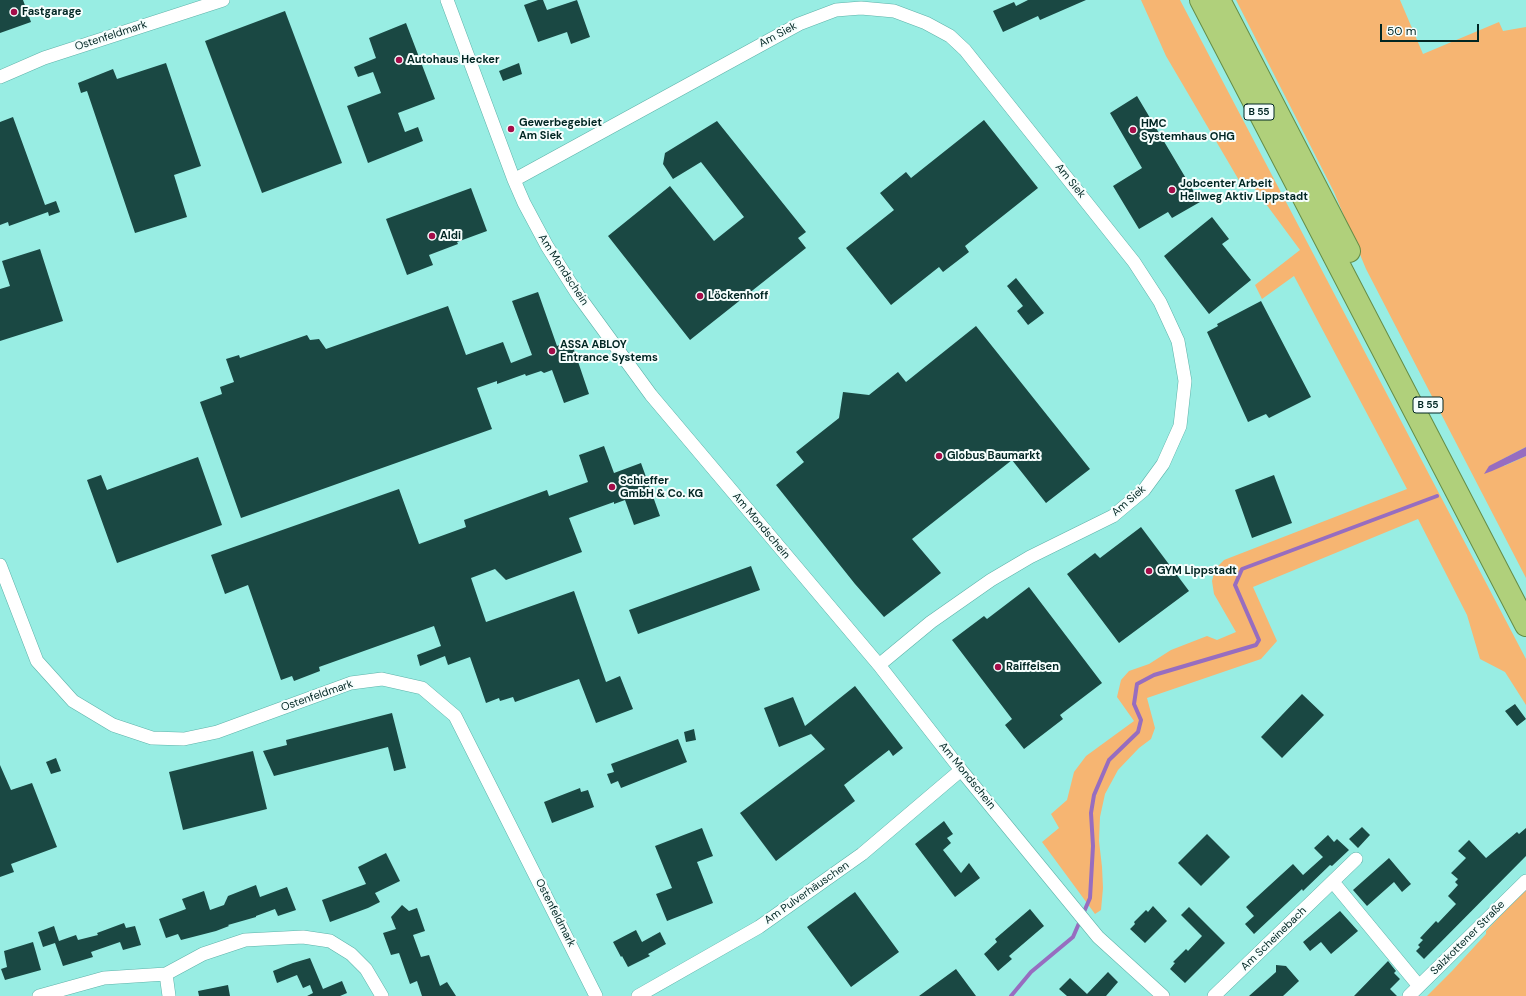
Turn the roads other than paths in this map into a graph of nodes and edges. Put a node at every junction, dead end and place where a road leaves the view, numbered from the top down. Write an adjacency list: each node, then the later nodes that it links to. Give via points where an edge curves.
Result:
1 (222, 0): 5 (street, Ostenfeldmark, via 44,58)
2 (447, 0): 6 (street, Am Mondschein)
3 (1201, 0): 9 (highway, B 55)
4 (1219, 0): 8 (highway, B 55)
5 (0, 77)
6 (514, 180): 10 (street, Am Mondschein, via 530,218 546,246 648,393); 10 (street, Am Siek, via 799,24 836,10 861,8 894,11 926,23 950,36 965,50 1134,262 1160,302 1178,341 1186,381 1180,426 1163,464 1144,490 1112,516 1030,557 991,580 931,622)
7 (0, 565): 20 (street, Ostenfeldmark, via 37,661 73,701 112,726 152,738 184,739 217,732 351,683 382,679 422,688 455,716)
8 (1526, 595)
9 (1526, 625)
10 (879, 665): 11 (street, Am Mondschein)
11 (962, 770): 21 (street, Am Pulverhäuschen, via 862,854 759,927); 22 (street, Am Mondschein, via 1098,937)
12 (1356, 859): 14 (street, Am Scheinebach)
13 (1526, 881): 16 (street, Salzkottener Straße)
14 (1333, 882): 16 (street); 23 (street, Am Scheinebach)
15 (166, 974): 17 (street, via 104,978); 18 (street); 19 (street, via 203,954 245,940 303,937 330,941 351,954 366,969)
16 (1419, 986): 24 (street, Salzkottener Straße)
17 (39, 996)
18 (169, 996)
19 (382, 996)
20 (596, 996)
21 (638, 996)
22 (1163, 996)
23 (1214, 996)
24 (1409, 996)

